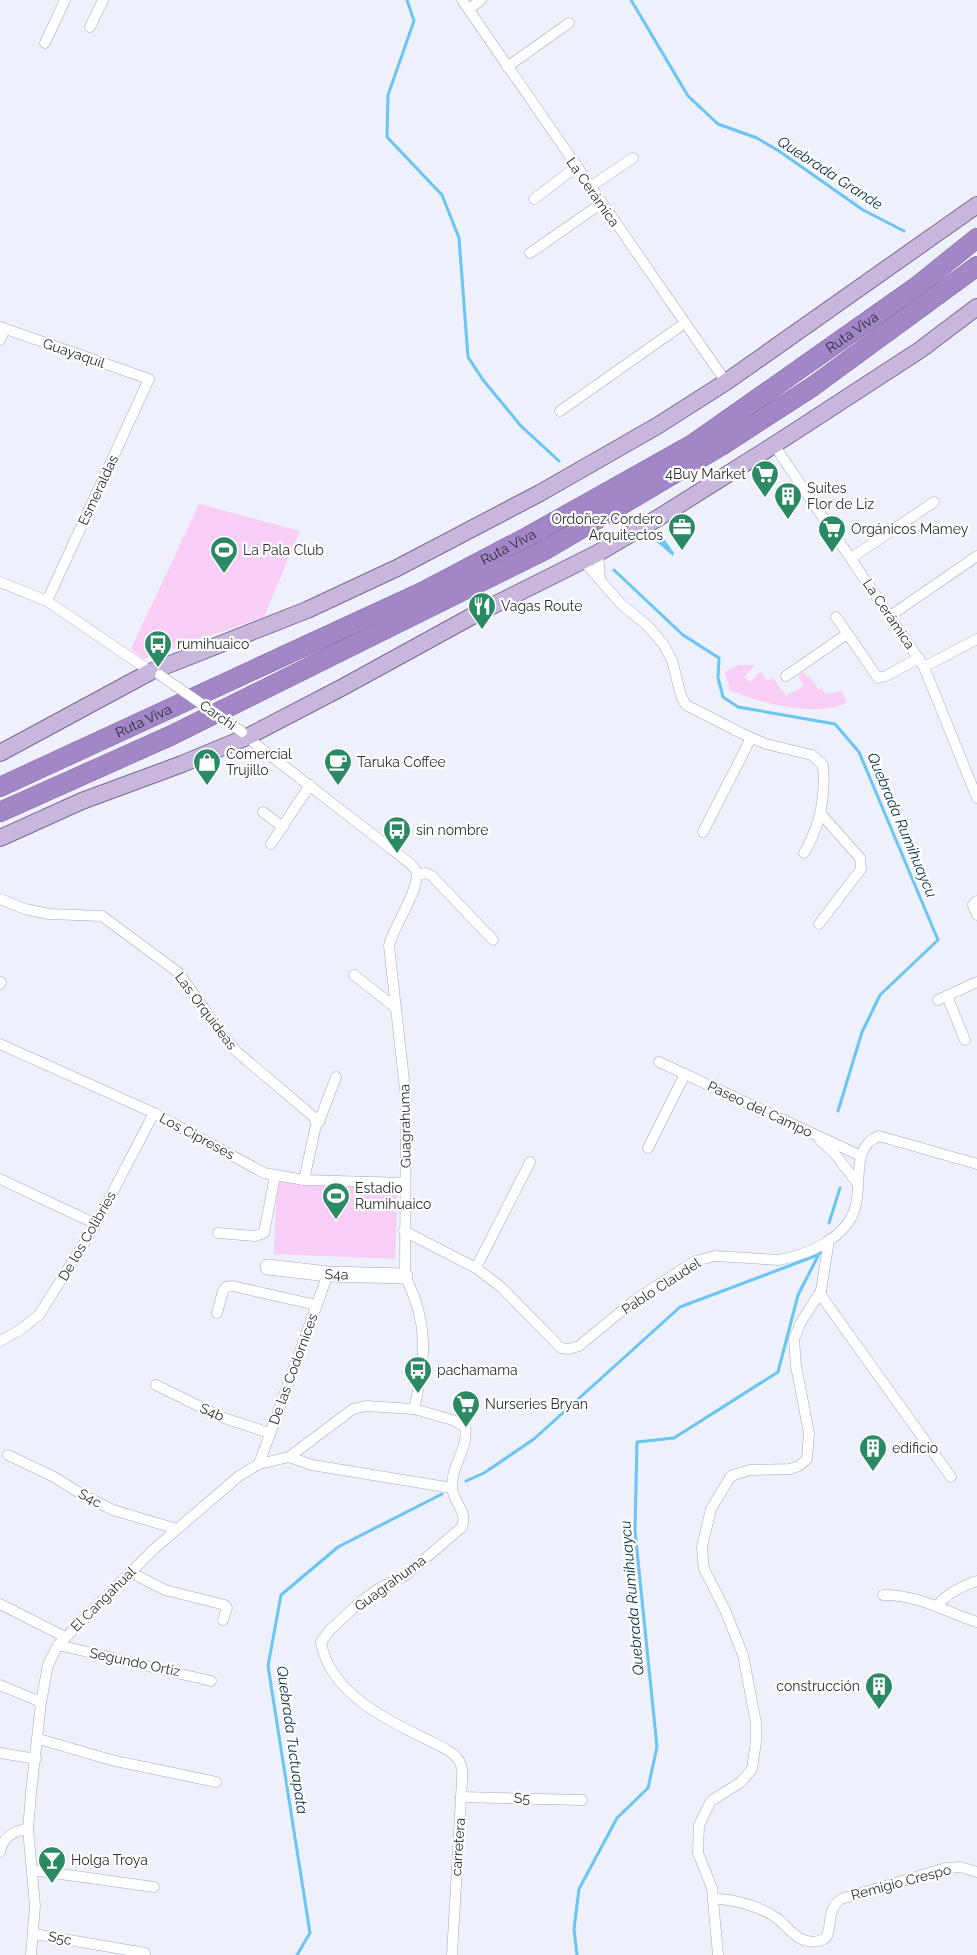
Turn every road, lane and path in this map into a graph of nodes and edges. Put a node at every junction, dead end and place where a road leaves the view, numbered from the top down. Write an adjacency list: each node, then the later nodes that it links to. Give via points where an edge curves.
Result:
1 (65, 0): 8 (street)
2 (103, 0): 7 (street)
3 (462, 0): 5 (street, La Cerámica)
4 (481, 0): 5 (street)
5 (468, 9): 9 (street, La Cerámica)
6 (568, 23): 9 (street)
7 (90, 27)
8 (45, 43)
9 (507, 67): 11 (street, La Cerámica)
10 (634, 158): 12 (street)
11 (576, 167): 12 (street, La Cerámica); 13 (street)
12 (590, 187): 14 (street, La Cerámica)
13 (534, 198)
14 (602, 203): 17 (street); 20 (street, La Cerámica)
15 (977, 205): 24 (main road)
16 (977, 237): 46 (highway, Ruta Viva, via 916,287 693,444 422,592)
17 (530, 253)
18 (977, 266): 48 (highway, Ruta Viva, via 812,387 721,446 547,549 170,736)
19 (977, 307): 26 (main road, via 920,350)
20 (685, 323): 24 (street, La Cerámica); 25 (street)
21 (2, 328): 22 (street); 23 (street, Guayaquil)
22 (0, 340)
23 (149, 379): 34 (street, Esmeraldas)
24 (726, 382): 40 (main road, via 540,493 397,568 307,610)
25 (560, 411)
26 (774, 446): 28 (main road); 30 (street, La Cerámica)
27 (934, 502): 30 (street)
28 (598, 553): 31 (main road); 32 (street)
29 (977, 556): 35 (street)
30 (851, 558): 35 (street, La Cerámica)
31 (579, 562): 32 (street, via 588,566); 42 (main road, via 343,687)
32 (600, 579): 43 (street, via 620,604 648,626 663,644 672,660 686,705)
33 (0, 582): 34 (street, Carchi)
34 (47, 601): 40 (street, Carchi)
35 (890, 616): 39 (street, La Cerámica)
36 (836, 617): 37 (street)
37 (847, 634): 39 (street, via 878,678); 41 (street)
38 (977, 639): 39 (street)
39 (921, 662): 47 (street, La Cerámica)
40 (155, 673): 42 (street, Carchi, bridge); 44 (main road)
41 (786, 676)
42 (244, 734): 45 (street, Carchi); 53 (main road, via 182,764 82,801)
43 (751, 738): 50 (street, via 812,755 824,765); 52 (street)
44 (0, 753)
45 (310, 785): 51 (street); 56 (street, Carchi, via 415,869)
46 (0, 787)
47 (977, 798)
48 (0, 812)
49 (263, 812): 51 (street)
50 (821, 814): 55 (street); 60 (street, via 862,863 861,869)
51 (283, 827): 54 (street)
52 (703, 832)
53 (0, 838)
54 (271, 844)
55 (804, 853)
56 (417, 875): 61 (street, via 426,873 432,876); 64 (street, Guagrahuma, via 416,886 390,941)
57 (0, 899): 71 (street, Las Orquideas, via 49,914 102,916 179,973 237,1052)
58 (977, 902): 59 (street, via 973,904)
59 (977, 915)
60 (819, 924)
61 (493, 940)
62 (354, 975): 64 (street)
63 (977, 982): 65 (street, via 942,998)
64 (396, 1008): 80 (street, Guagrahuma, via 406,1098)
65 (965, 1040)
66 (0, 1044): 70 (street, Los Cipreses)
67 (659, 1062): 68 (street, Paseo del Campo)
68 (685, 1074): 72 (street, Paseo del Campo); 73 (street)
69 (336, 1077): 71 (street, via 319,1122)
70 (154, 1113): 77 (street, Los Cipreses); 82 (street, De los Colibries)
71 (315, 1120): 79 (street)
72 (812, 1133): 74 (street, Paseo del Campo); 81 (street)
73 (648, 1148)
74 (861, 1156): 76 (street, Pablo Claudel, via 863,1145 879,1136); 81 (street, Pablo Claudel)
75 (530, 1162): 87 (street)
76 (977, 1164)
77 (275, 1176): 79 (street, Los Cipreses); 84 (street, via 264,1233 255,1236)
78 (0, 1179): 82 (street)
79 (304, 1180): 80 (street, Los Cipreses)
80 (405, 1183): 83 (street, Guagrahuma)
81 (858, 1184): 85 (street, Pablo Claudel, via 856,1207 850,1220)
82 (96, 1224): 93 (street, De los Colibries, via 40,1315)
83 (404, 1231): 87 (street, Pablo Claudel); 89 (street, Guagrahuma)
84 (218, 1233)
85 (829, 1240): 87 (street, Pablo Claudel, via 779,1260 715,1256 695,1261 635,1300 579,1346 569,1349 561,1348 502,1287); 90 (street)
86 (268, 1267): 88 (street, S4a)
87 (476, 1268)
88 (328, 1274): 89 (street, S4a); 91 (street, De las Codornices)
89 (405, 1276): 95 (street, Guagrahuma, via 417,1299 424,1337 423,1369)
90 (821, 1291): 100 (street, via 822,1297); 126 (street, via 794,1339 809,1433 807,1459 790,1469 750,1470 731,1476 711,1510 702,1547 704,1569 743,1655 756,1723 752,1769 741,1782 711,1801 699,1825 698,1853 709,1878)
91 (316, 1305): 92 (street, via 233,1286 223,1291); 96 (street, De las Codornices)
92 (217, 1313)
93 (0, 1341)
94 (156, 1385): 96 (street, S4b, via 221,1417)
95 (414, 1409): 98 (street, El Cangahual, via 366,1406 353,1409); 101 (street, via 453,1420 465,1427 465,1446)
96 (270, 1433): 99 (street, De las Codornices)
97 (8, 1455): 102 (street, S4c, via 113,1510)
98 (289, 1457): 99 (street, El Cangahual); 101 (street, via 312,1464)
99 (259, 1464): 102 (street, El Cangahual, via 239,1476)
100 (951, 1477)
101 (452, 1488): 115 (street, Guagrahuma, via 463,1512 465,1520 462,1527 406,1575 358,1604 321,1642 323,1654 342,1686 387,1718)
102 (177, 1529): 103 (street, El Cangahual)
103 (130, 1572): 108 (street, via 165,1590 225,1605); 110 (street, El Cangahual)
104 (977, 1581): 107 (street, via 963,1586)
105 (883, 1595): 107 (street, via 904,1595)
106 (0, 1604): 110 (street, Segundo Ortiz)
107 (938, 1605): 109 (street)
108 (223, 1620)
109 (977, 1622)
110 (62, 1641): 111 (street, Segundo Ortiz); 113 (street, El Cangahual, via 48,1665)
111 (211, 1680)
112 (0, 1685): 113 (street)
113 (41, 1702): 114 (street, El Cangahual)
114 (39, 1739): 117 (street, El Cangahual); 118 (street, via 110,1760)
115 (442, 1747): 119 (street, carretera, via 461,1764)
116 (0, 1753): 117 (street)
117 (36, 1759): 121 (street, El Cangahual)
118 (216, 1782)
119 (461, 1797): 120 (street, S5); 130 (street, carretera)
120 (582, 1800)
121 (28, 1830): 122 (street, via 11,1834); 123 (street, El Cangahual)
122 (0, 1852)
123 (32, 1870): 125 (street); 127 (street, El Cangahual)
124 (977, 1872): 126 (street, Remigio Crespo, via 960,1867 946,1868 841,1899 830,1911 829,1932 816,1941 800,1939 776,1918 758,1909 726,1899)
125 (154, 1887)
126 (713, 1899): 131 (street)
127 (34, 1934): 128 (street, S5c); 129 (street, El Cangahual)
128 (144, 1953)
129 (31, 1955)
130 (452, 1955)
131 (718, 1955)

